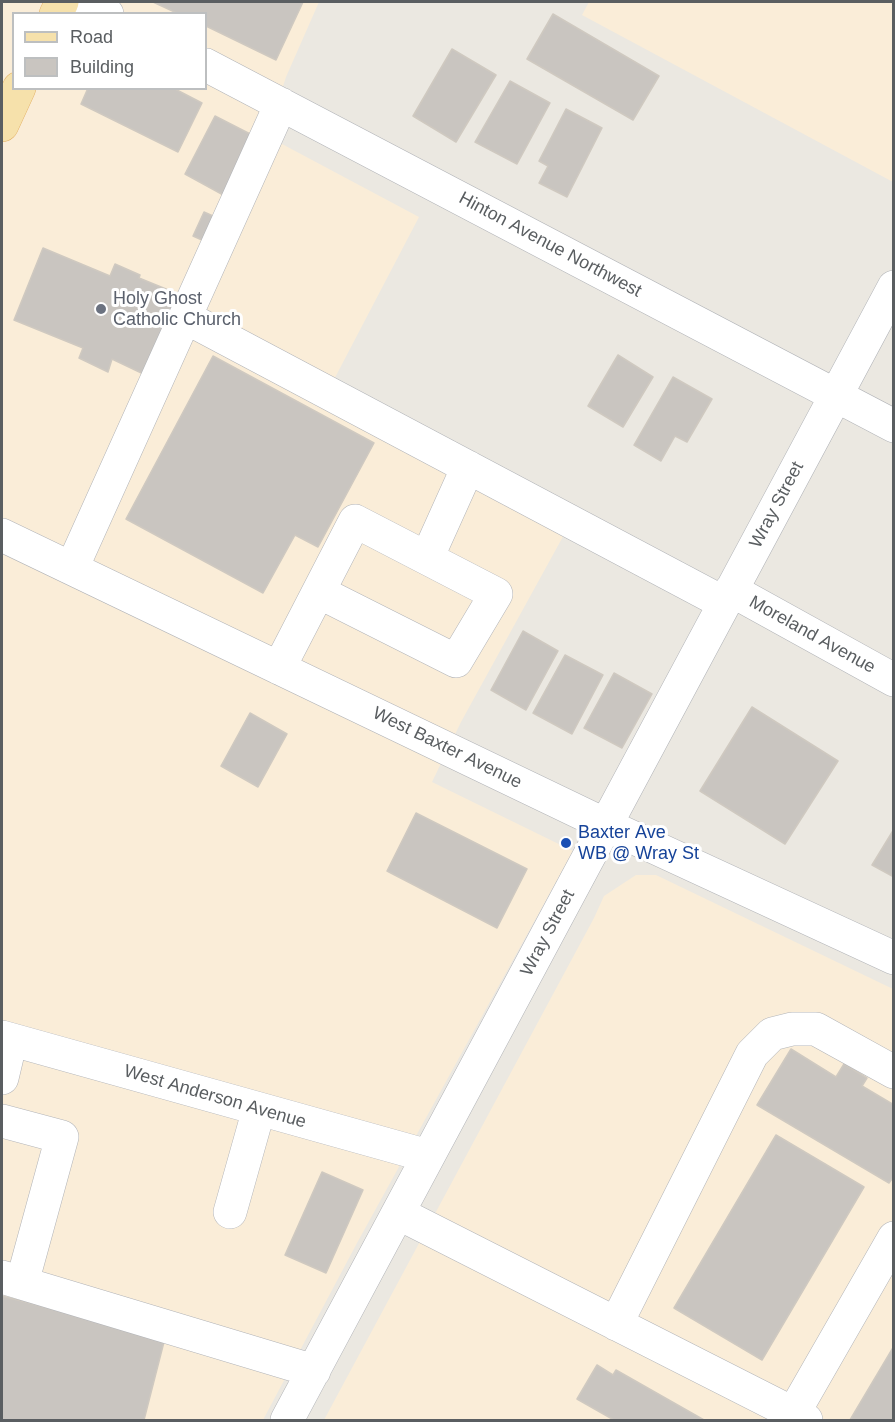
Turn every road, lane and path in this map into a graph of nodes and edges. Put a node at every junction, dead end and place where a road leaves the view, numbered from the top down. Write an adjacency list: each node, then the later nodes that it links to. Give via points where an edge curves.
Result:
1 (84, 2): 2 (street)
2 (103, 12)
3 (207, 66): 5 (street, Hinton Avenue Northwest)
4 (18, 90): 6 (main road)
5 (281, 104): 8 (street); 9 (street, Hinton Avenue Northwest)
6 (2, 125)
7 (894, 287): 9 (street, Wray Street)
8 (185, 317): 11 (street, Moreland Avenue); 14 (street)
9 (836, 394): 10 (street, Hinton Avenue Northwest); 16 (street, Wray Street)
10 (894, 426)
11 (468, 467): 13 (street); 16 (street, Moreland Avenue)
12 (2, 535): 14 (street, West Baxter Avenue)
13 (427, 558): 15 (street, via 356,521); 15 (street, via 496,594 456,660)
14 (72, 568): 17 (street, West Baxter Avenue)
15 (319, 592): 17 (street)
16 (728, 597): 18 (street, Moreland Avenue); 19 (street, Wray Street)
17 (279, 668): 19 (street, West Baxter Avenue)
18 (894, 680)
19 (606, 825): 20 (street, West Baxter Avenue); 26 (street, Wray Street)
20 (894, 958)
21 (6, 1039): 23 (street); 24 (street, West Anderson Avenue)
22 (894, 1072): 31 (street, via 816,1029 772,1034 752,1053)
23 (2, 1077)
24 (259, 1109): 26 (street, West Anderson Avenue); 27 (street)
25 (2, 1121): 30 (street, via 62,1137)
26 (429, 1156): 28 (street, Wray Street)
27 (230, 1212)
28 (398, 1213): 31 (street); 32 (street, Wray Street)
29 (894, 1238): 33 (street)
30 (12, 1280): 32 (street)
31 (616, 1324): 33 (street)
32 (314, 1371): 34 (street, Wray Street)
33 (800, 1417)
34 (287, 1420)

